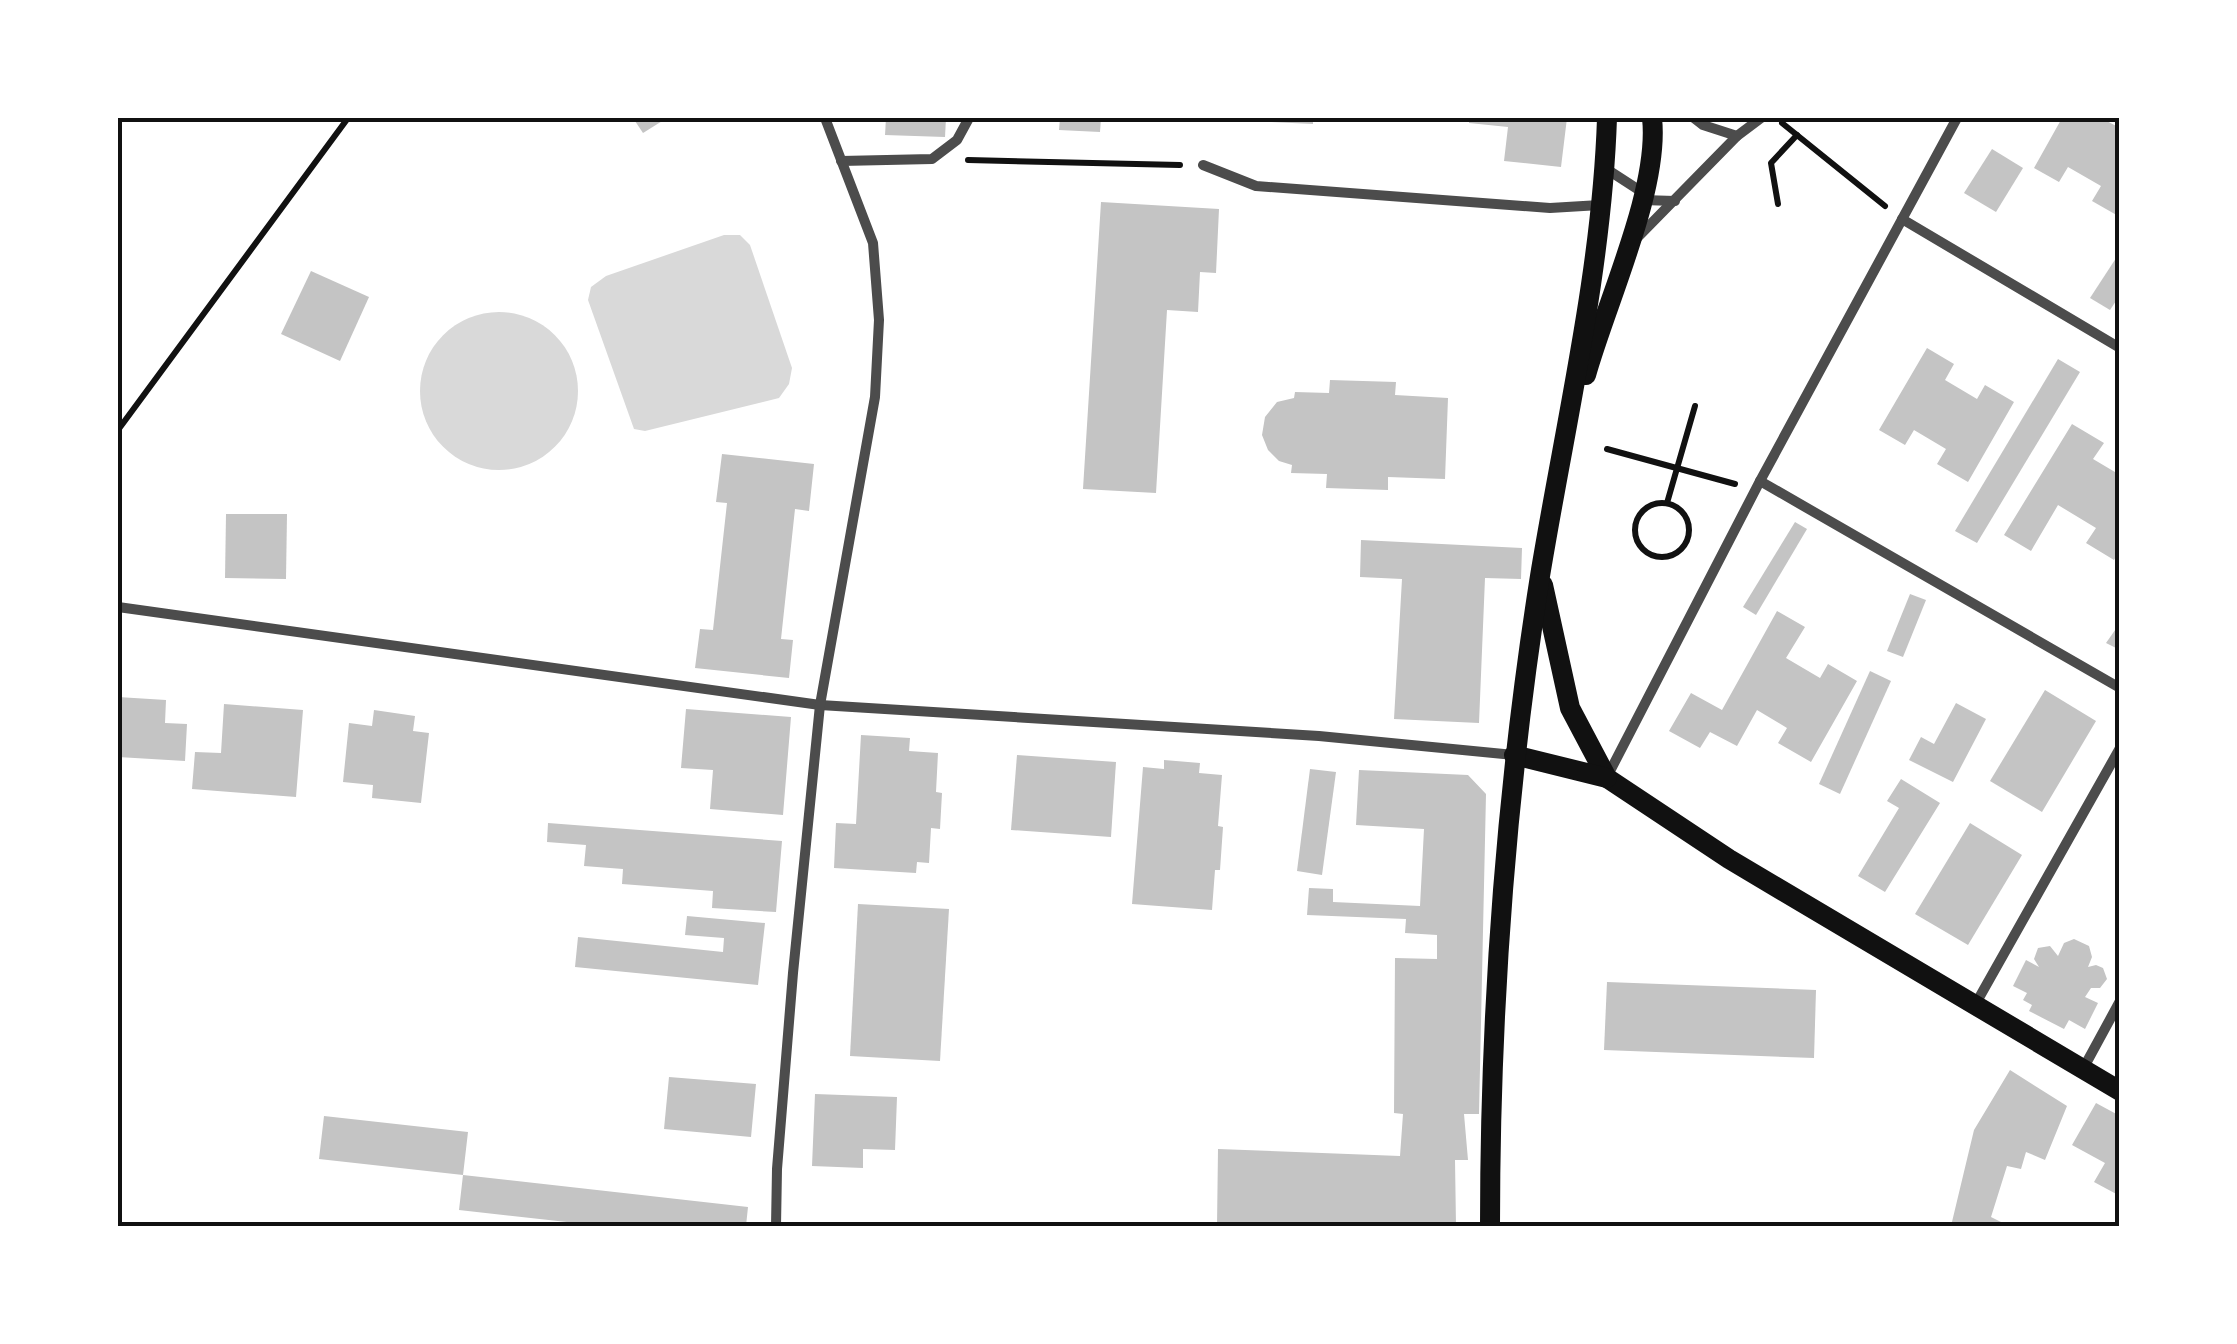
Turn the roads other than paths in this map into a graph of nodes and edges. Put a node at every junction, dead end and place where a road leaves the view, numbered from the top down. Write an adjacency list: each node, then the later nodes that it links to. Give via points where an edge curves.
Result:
1 (826, 118): 9 (street)
2 (969, 118): 9 (street, via 957,140 932,159)
3 (1607, 118): 11 (main road)
4 (1652, 118): 12 (main road)
5 (1694, 118): 8 (street)
6 (1760, 118): 8 (street)
7 (1956, 118): 15 (street)
8 (1738, 136): 13 (street)
9 (841, 161): 23 (street, via 873,243 879,320 874,397)
10 (1203, 165): 14 (street, via 1256,186 1550,208)
11 (1603, 167): 12 (street, via 1642,192); 14 (main road)
12 (1642, 200): 13 (street); 16 (main road)
13 (1675, 201): 16 (street)
14 (1600, 205): 18 (main road)
15 (1902, 219): 17 (street); 19 (street)
16 (1628, 247): 18 (main road)
17 (2120, 348)
18 (1560, 473): 20 (main road)
19 (1758, 485): 22 (street); 26 (street)
20 (1541, 574): 25 (main road); 26 (main road, via 1570,708)
21 (118, 606): 23 (street)
22 (2120, 688)
23 (820, 706): 25 (street, via 1319,736); 31 (street)
24 (2120, 748): 28 (street)
25 (1514, 755): 26 (main road); 32 (main road, via 1500,910)
26 (1606, 778): 28 (main road)
27 (2120, 1002): 29 (street)
28 (1975, 1005): 29 (main road)
29 (2083, 1069): 30 (main road)
30 (2120, 1091)
31 (776, 1226)
32 (1490, 1226)

